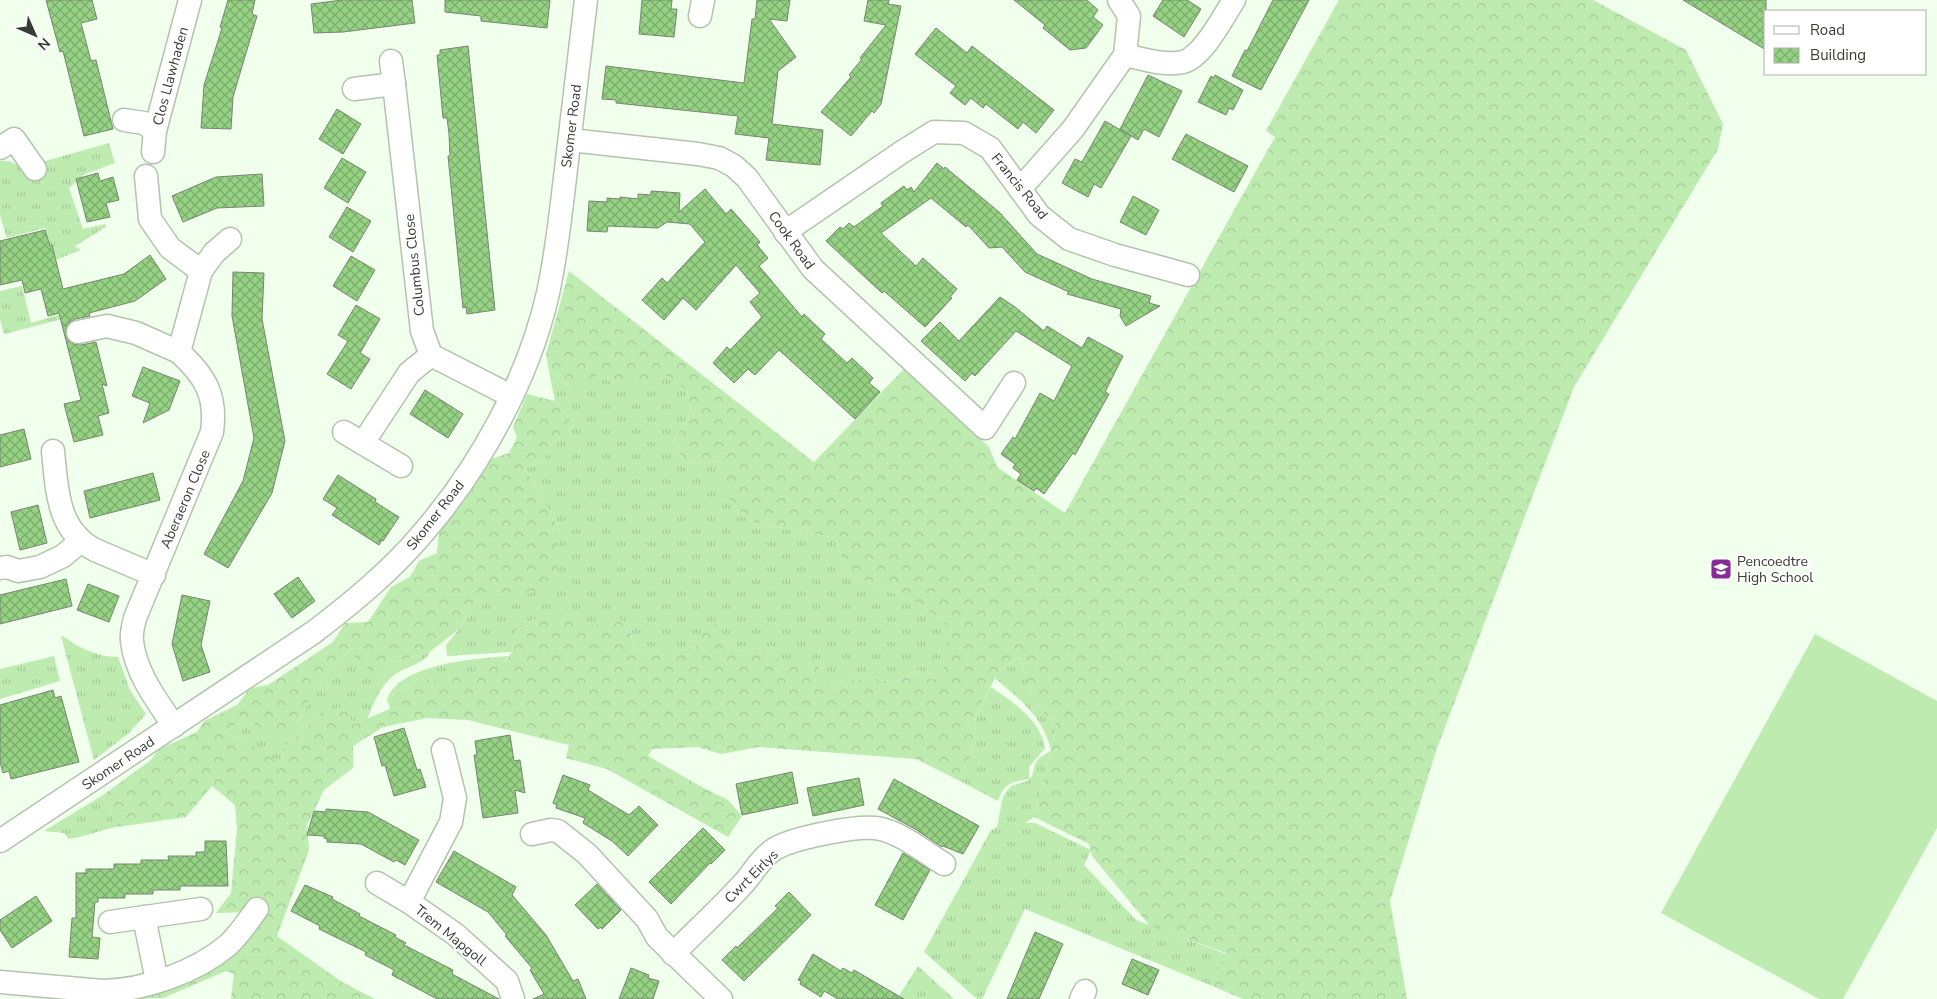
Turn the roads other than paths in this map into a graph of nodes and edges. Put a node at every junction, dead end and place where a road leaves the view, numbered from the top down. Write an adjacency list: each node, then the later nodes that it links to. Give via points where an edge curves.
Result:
1 (190, 0): 9 (street, Clos Llawhaden, via 154,142 144,123)
2 (586, 0): 11 (street, Skomer Road)
3 (1120, 0): 5 (street, via 1129,16)
4 (1234, 0): 5 (street, via 1205,46 1184,62 1158,62)
5 (1125, 55): 14 (street, via 1073,129)
6 (391, 61): 7 (street, Columbus Close)
7 (394, 84): 8 (street); 21 (street, Columbus Close, via 422,331)
8 (354, 89)
9 (124, 120)
10 (11, 136): 12 (street)
11 (570, 140): 15 (street, Cook Road, via 719,158 747,178); 23 (street, Skomer Road, via 548,295)
12 (35, 169)
13 (146, 176): 17 (street, via 150,219 170,248)
14 (1020, 189): 15 (street, Francis Road, via 990,148 964,133 934,132); 18 (street, Francis Road, via 1039,215 1070,239)
15 (785, 232): 22 (street, Cook Road, via 813,269 986,428)
16 (230, 239): 17 (street)
17 (202, 270): 20 (street)
18 (1188, 276)
19 (78, 332): 20 (street, Aberaeron Close, via 107,326 136,333)
20 (179, 352): 28 (street, Aberaeron Close, via 202,376 209,389 214,417 207,448)
21 (431, 356): 23 (street); 25 (street, via 409,373 353,437)
22 (1014, 383)
23 (511, 396): 29 (street, Skomer Road, via 461,484 423,533 386,572 314,632)
24 (53, 451): 26 (street, via 63,513 67,525)
25 (401, 466)
26 (81, 541): 27 (street, via 63,556 40,567 18,571); 28 (street)
27 (0, 568)
28 (154, 575): 29 (street, Aberaeron Close, via 135,618 132,642 142,674)
29 (174, 726): 32 (street, Skomer Road)
30 (443, 750): 35 (street, via 455,798 451,822)
31 (532, 834): 40 (street, via 558,831 587,854 647,919 657,937)
32 (0, 841)
33 (944, 864): 40 (street, Cwrt Eirlys, via 896,834 879,829 846,830 806,838 773,850)
34 (377, 883): 35 (street, Trem Mapgoll)
35 (409, 902): 44 (street, Trem Mapgoll, via 455,934 506,981)
36 (201, 909): 38 (street)
37 (257, 909): 41 (street, via 229,944 212,958)
38 (144, 917): 39 (street); 41 (street)
39 (110, 922)
40 (673, 954): 45 (street)
41 (157, 981): 43 (street)
42 (0, 982): 43 (street)
43 (121, 995)
44 (513, 999)
45 (721, 999)

